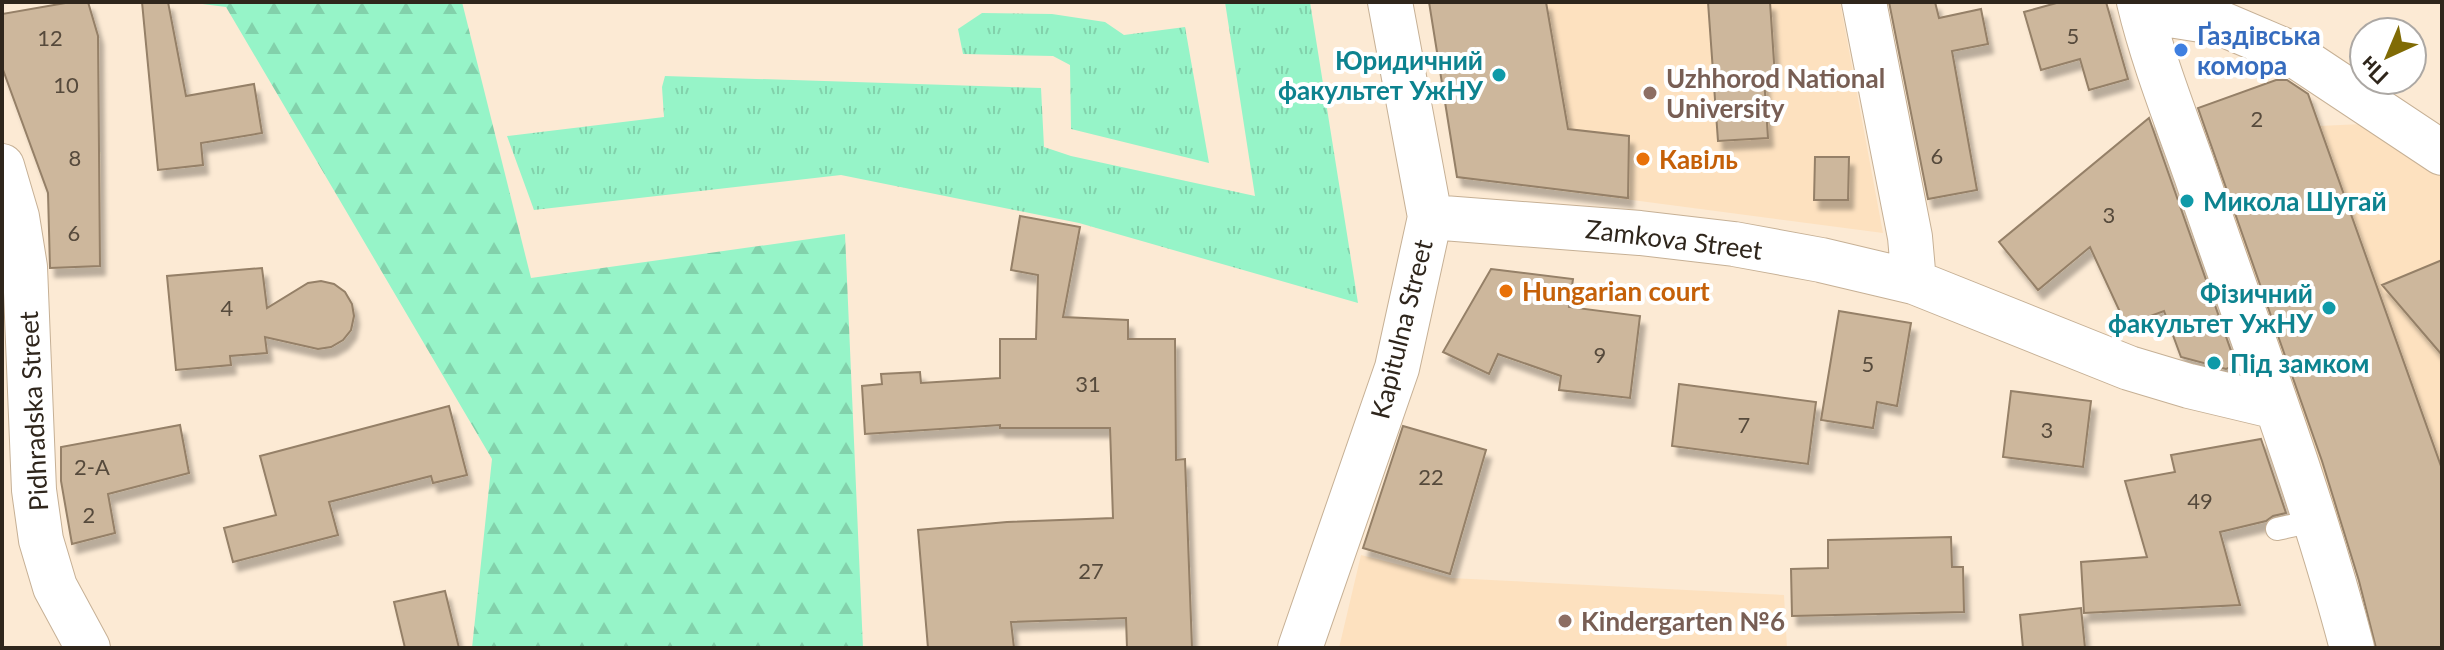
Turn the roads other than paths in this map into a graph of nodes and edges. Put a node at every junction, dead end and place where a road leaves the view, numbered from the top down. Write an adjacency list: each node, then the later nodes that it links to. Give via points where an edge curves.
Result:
1 (1390, 2): 6 (street, Kapitulna Street)
2 (1864, 2): 7 (street)
3 (2141, 10): 4 (street, via 2220,23 2293,54); 8 (street)
4 (2442, 153)
5 (2, 166): 9 (street, Pidhradska Street, via 25,267 34,490 41,540 55,587)
6 (1430, 217): 7 (street, Zamkova Street, via 1734,244); 10 (street, Kapitulna Street, via 1397,368)
7 (1914, 282): 8 (street, Zamkova Street, via 2129,368)
8 (2277, 407): 11 (street, via 2295,525)
9 (88, 648)
10 (1300, 648)
11 (2352, 648)

